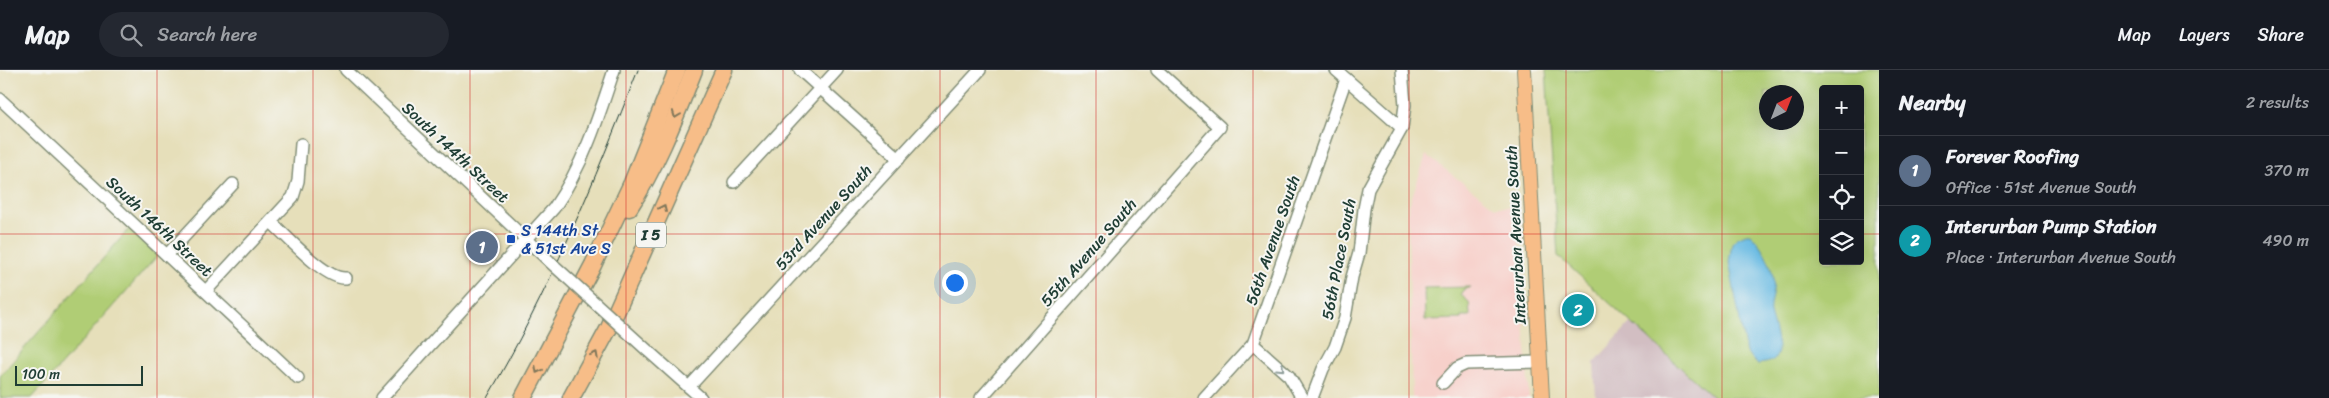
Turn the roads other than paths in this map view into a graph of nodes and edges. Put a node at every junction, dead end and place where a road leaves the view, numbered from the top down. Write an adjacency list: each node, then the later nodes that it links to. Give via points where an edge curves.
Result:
1 (346, 70): 22 (street, South 144th Street)
2 (614, 70): 22 (street, via 598,121 570,185)
3 (677, 70): 24 (highway, I 5, via 632,182)
4 (694, 70): 24 (highway, I 5, one-way to 24, via 668,136 642,188)
5 (724, 70): 34 (highway, I 5, one-way to 5, via 609,328)
6 (800, 70): 14 (street)
7 (837, 70): 14 (street)
8 (980, 70): 18 (street, 53rd Avenue South)
9 (1158, 70): 36 (street, 55th Avenue South, via 1220,127)
10 (1336, 70): 13 (street)
11 (1402, 70): 16 (street, via 1405,105)
12 (1524, 70): 28 (main road, Interurban Avenue South)
13 (1346, 79): 16 (street); 27 (street, 56th Avenue South)
14 (820, 88): 18 (street); 19 (street)
15 (0, 98): 23 (street, South 146th Street)
16 (1402, 128): 39 (street, 56th Place South, via 1368,189 1345,318 1336,347)
17 (301, 144): 21 (street, via 296,190)
18 (899, 159): 31 (street, 53rd Avenue South)
19 (734, 182)
20 (233, 184): 23 (street)
21 (271, 222): 25 (street, via 327,272 339,279); 26 (street)
22 (527, 240): 31 (street, South 144th Street, bridge); 32 (street)
23 (167, 255): 26 (street, South 146th Street)
24 (593, 265): 33 (highway, I 5, one-way to 33)
25 (346, 278)
26 (206, 291): 29 (street, South 146th Street)
27 (1253, 344): 37 (street, 56th Avenue South); 38 (street, one-way to 38, via 1289,376)
28 (1540, 362): 30 (street, via 1466,364 1454,370); 40 (main road, Interurban Avenue South)
29 (298, 378)
30 (1443, 384)
31 (689, 387): 35 (street, South 144th Street)
32 (382, 398)
33 (524, 398)
34 (572, 398)
35 (701, 398)
36 (981, 398)
37 (1204, 398)
38 (1302, 398)
39 (1312, 398)
40 (1542, 398)

